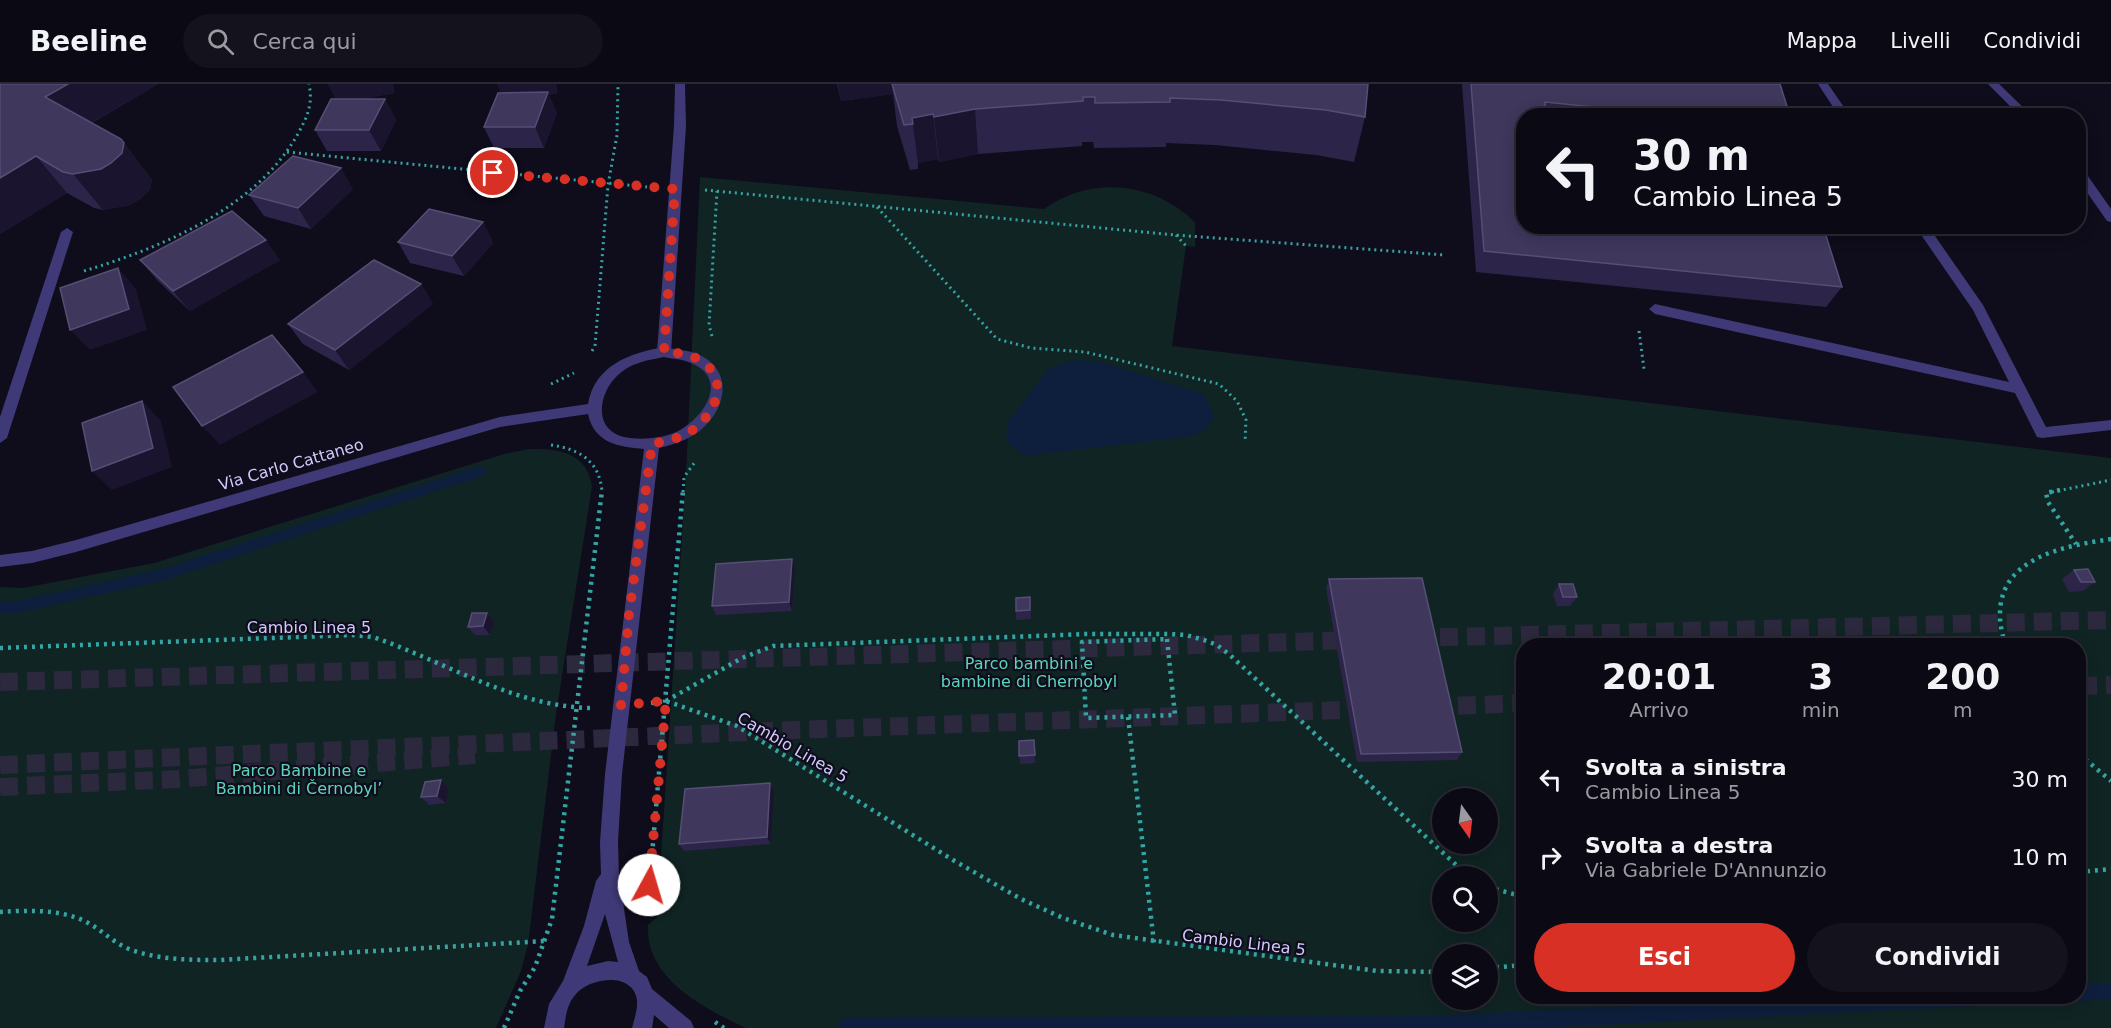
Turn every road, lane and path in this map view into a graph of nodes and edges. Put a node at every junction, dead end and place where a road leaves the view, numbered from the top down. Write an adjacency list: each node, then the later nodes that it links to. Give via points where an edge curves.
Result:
1 (309, 84): 8 (path, via 311,103)
2 (618, 84): 10 (path, via 617,135)
3 (680, 84): 11 (street)
4 (1823, 84): 6 (street)
5 (1993, 84): 7 (street)
6 (1840, 108)
7 (2018, 108)
8 (286, 152): 10 (path); 19 (path, via 253,186 194,225 114,263)
9 (2086, 182): 13 (street)
10 (608, 185): 11 (path); 22 (path, via 595,346)
11 (675, 189): 12 (path); 21 (street)
12 (876, 207): 16 (path); 29 (path, via 997,339 1031,348 1085,352 1219,384 1237,401 1246,420)
13 (2111, 218)
14 (67, 232): 19 (street)
15 (1927, 234): 25 (street, via 1978,308)
16 (1175, 235): 17 (path); 18 (path)
17 (1186, 246)
18 (1445, 255)
19 (52, 279): 28 (street)
20 (1655, 309): 25 (street)
21 (664, 352): 26 (street, via 646,355 614,370 595,394); 31 (street, via 701,360 718,385 717,401 693,430 674,440)
22 (591, 353)
23 (580, 367): 24 (path)
24 (548, 385)
25 (2019, 389): 27 (street, via 2042,433)
26 (593, 408): 31 (street, via 604,432 617,440); 35 (street, Via Carlo Cattaneo, via 500,422 76,546)
27 (2111, 425)
28 (0, 438)
29 (1245, 442)
30 (542, 444): 40 (path, via 574,449 585,456 594,463 603,484)
31 (652, 444): 39 (street)
32 (2111, 480): 34 (path, via 2046,493)
33 (2111, 539): 34 (path)
34 (2076, 544): 36 (path, via 2039,556 2022,566 2011,579 2003,591)
35 (0, 561)
36 (2004, 638)
37 (0, 648): 40 (path, Cambio Linea 5, via 373,637 522,697)
38 (666, 701): 39 (path, Cambio Linea 5); 44 (path, via 742,658 774,646 1186,635 1217,645 1230,655); 50 (path); 53 (path, Cambio Linea 5, via 738,726 1021,899 1113,935)
39 (621, 705): 40 (path, Cambio Linea 5); 45 (street)
40 (575, 709): 52 (path, via 556,896)
41 (1128, 716): 41 (path, via 1086,718 1082,642 1167,639 1175,715); 53 (path)
42 (2086, 760): 43 (path)
43 (2111, 781)
44 (1457, 866)
45 (608, 867): 57 (street, via 615,921); 58 (street, via 593,926)
46 (2111, 869): 47 (path)
47 (2086, 871)
48 (1498, 890): 49 (path)
49 (1516, 895)
50 (648, 907)
51 (0, 912): 52 (path, via 24,910 74,917 89,922 113,943 132,951 194,960)
52 (545, 941): 61 (path)
53 (1154, 943): 56 (path, Cambio Linea 5, via 1377,971)
54 (1516, 966): 55 (path)
55 (1498, 967)
56 (1432, 972)
57 (631, 975): 58 (street, via 605,969 580,978); 59 (street)
58 (570, 988): 62 (street, via 558,1005)
59 (646, 996): 63 (street, via 647,1013); 64 (street)
60 (707, 1016): 65 (path)
61 (504, 1028)
62 (554, 1028)
63 (642, 1028)
64 (684, 1028)
65 (724, 1028)

